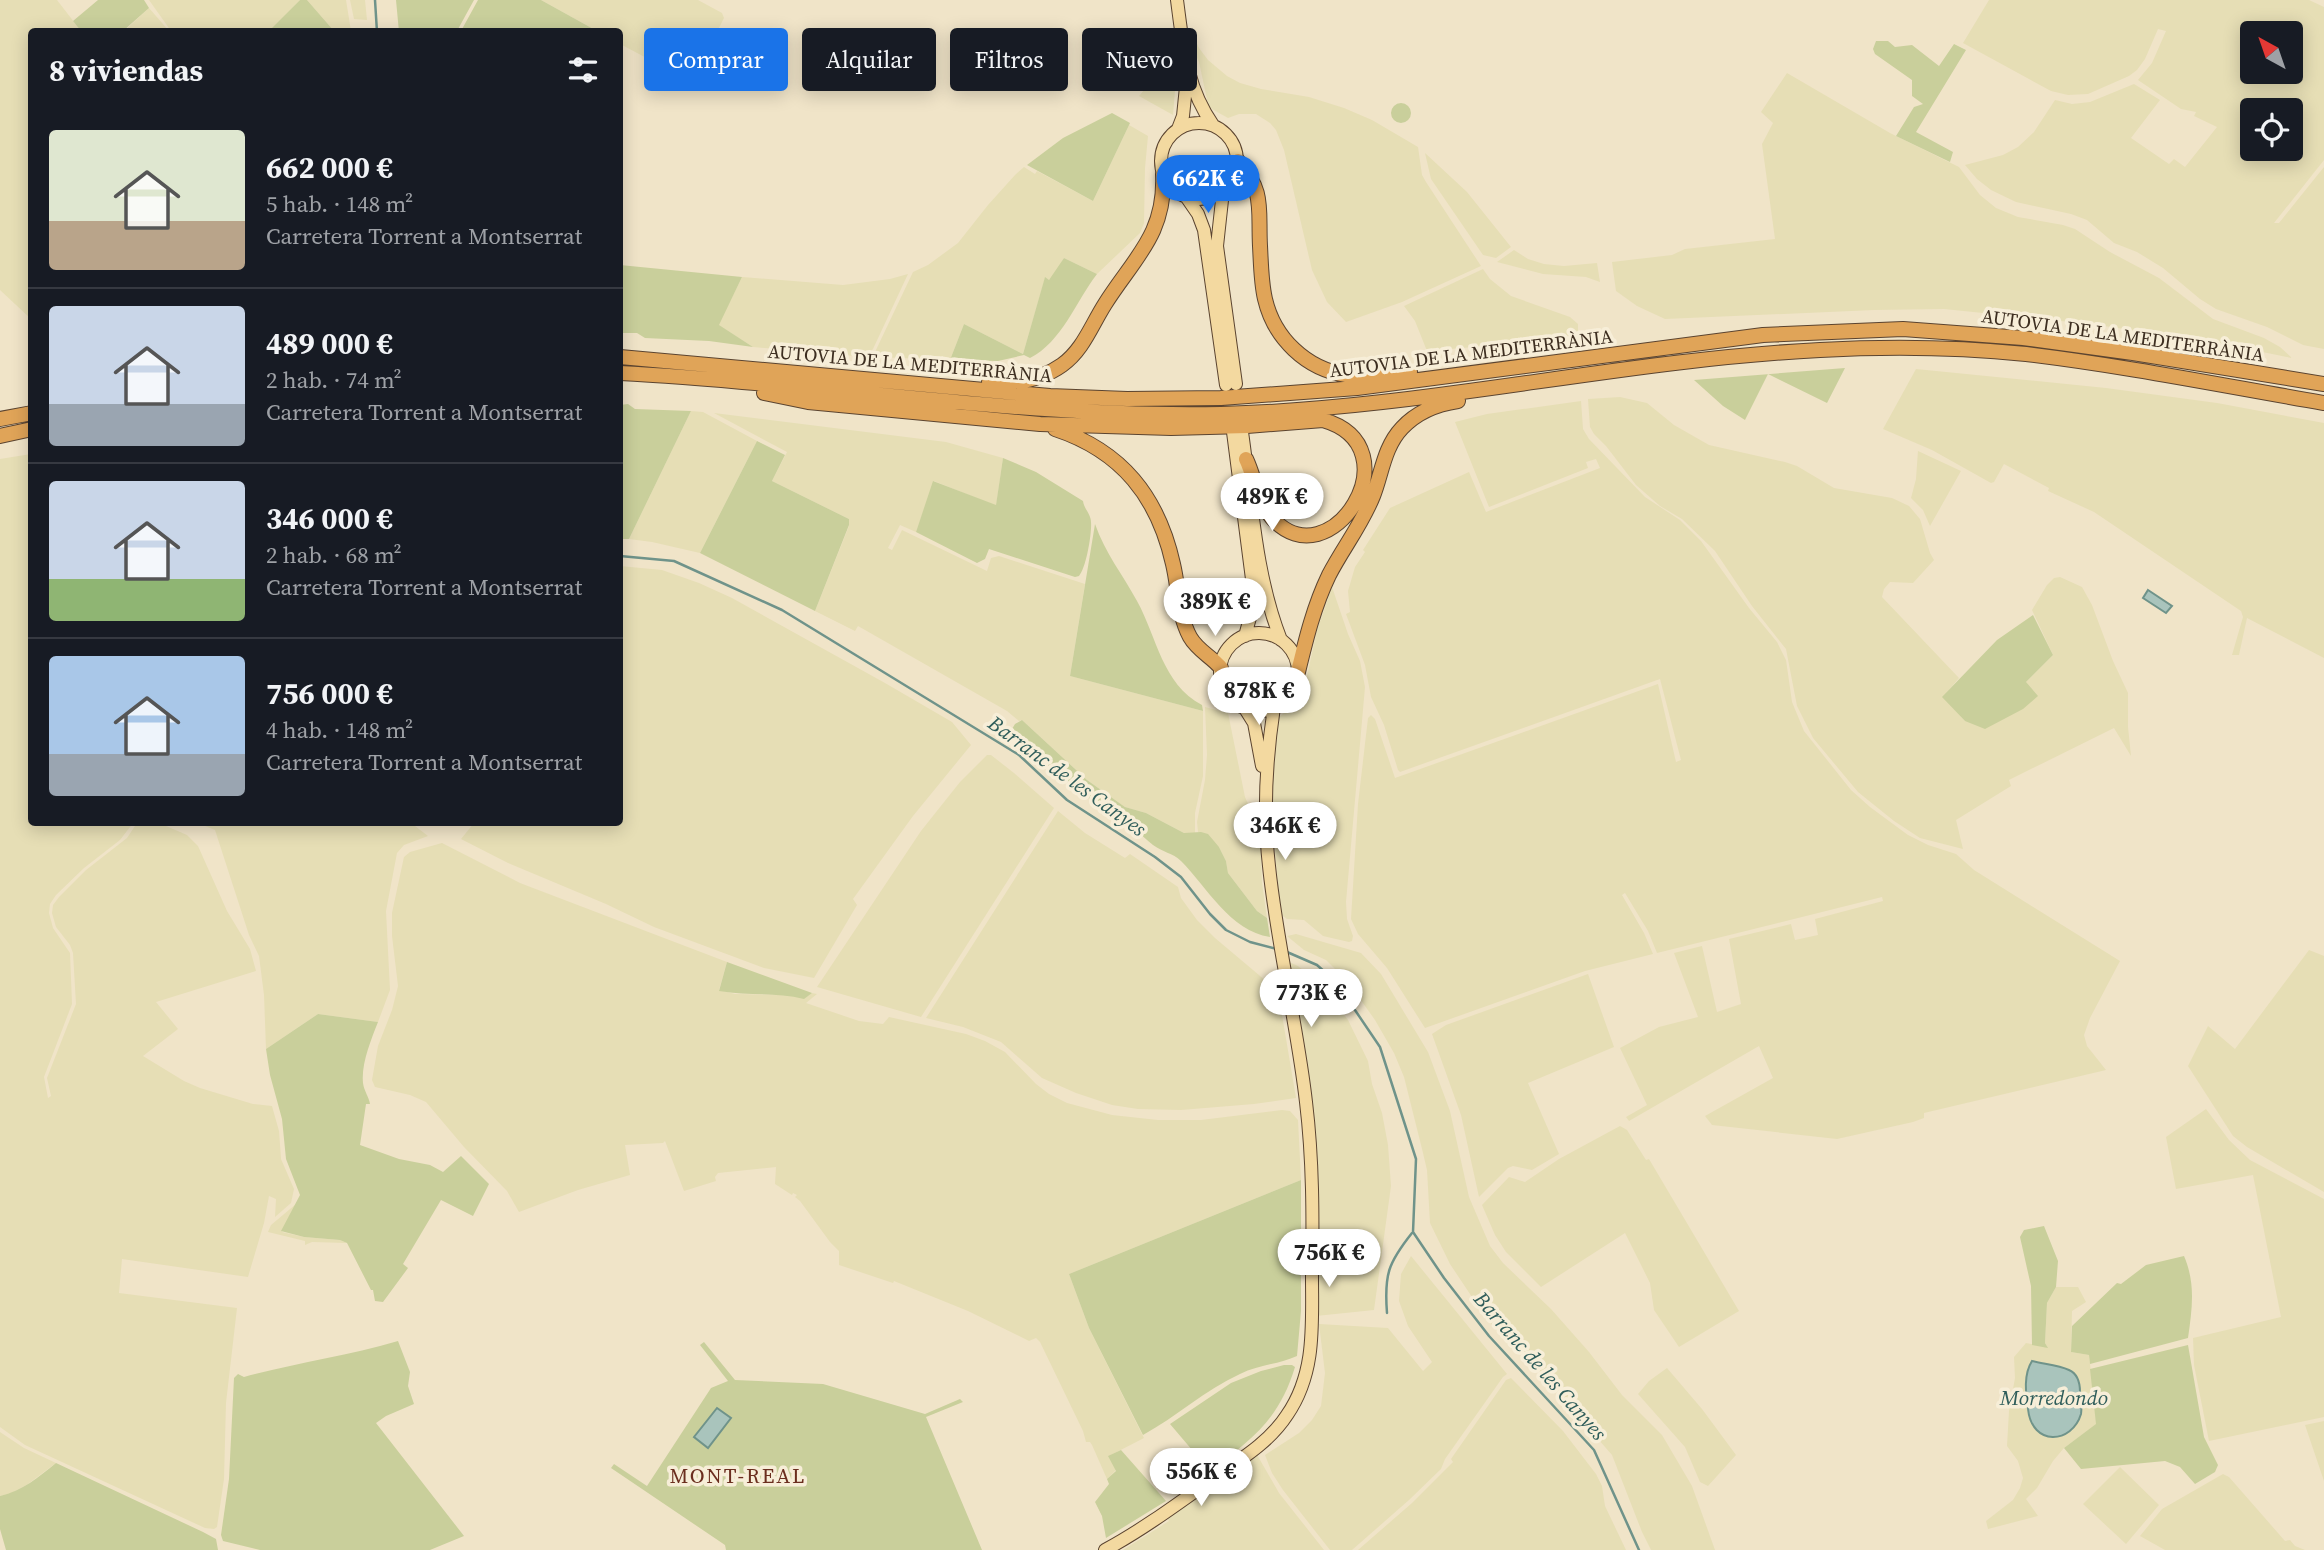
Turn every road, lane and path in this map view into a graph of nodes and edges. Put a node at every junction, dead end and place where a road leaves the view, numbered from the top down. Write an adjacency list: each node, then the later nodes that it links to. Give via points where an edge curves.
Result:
1 (1177, 0): 2 (main road)
2 (1181, 28)
3 (1185, 91): 6 (main road)
4 (1194, 91): 5 (main road)
5 (1213, 125): 6 (main road, via 1189,124); 7 (main road, via 1232,142)
6 (1178, 129): 8 (main road, via 1161,153)
7 (1238, 161): 9 (main road, via 1231,183); 12 (highway, via 1256,186 1263,282 1270,313 1284,338 1310,362 1363,377 1513,360)
8 (1163, 174): 10 (main road); 16 (highway, via 1159,212 1149,240 1075,354 1035,379 972,381)
9 (1223, 191): 10 (main road, via 1212,198); 10 (main road, via 1217,246 1231,384 1204,230)
10 (1186, 198)
11 (623, 357): 16 (highway, AUTOVIA DE LA MEDITERRÀNIA)
12 (1545, 372): 14 (highway, AUTOVIA DE LA MEDITERRÀNIA, via 1480,390 1223,414 1050,411); 15 (highway, AUTOVIA DE LA MEDITERRÀNIA, via 1763,335 1903,329 2133,352); 16 (highway, AUTOVIA DE LA MEDITERRÀNIA, via 1221,398 1101,398); 17 (highway, AUTOVIA DE LA MEDITERRÀNIA, via 1835,349 1965,349 2103,365); 27 (highway, via 1528,390 1434,406 1400,429 1364,516 1317,604)
13 (623, 373): 14 (highway, AUTOVIA DE LA MEDITERRÀNIA)
14 (717, 380): 20 (highway, via 739,390 808,402)
15 (2324, 384)
16 (950, 388)
17 (2324, 403)
18 (28, 414): 19 (highway)
19 (0, 419)
20 (1040, 424): 23 (highway, via 1171,428 1323,420 1335,424 1356,443 1365,468 1364,482 1351,510 1340,521 1316,534 1301,535 1270,517); 26 (highway, via 1085,440 1133,478 1166,538 1190,636)
21 (28, 430): 22 (highway)
22 (0, 436)
23 (1246, 459): 24 (main road, via 1237,432 1252,579); 25 (main road, via 1262,578)
24 (1245, 636): 25 (main road, via 1270,634); 26 (main road, via 1228,648)
25 (1281, 640): 27 (main road, via 1296,659)
26 (1221, 668): 28 (main road, via 1227,693)
27 (1298, 672): 29 (main road, via 1291,693)
28 (1244, 707): 29 (main road); 30 (main road, via 1254,723)
29 (1274, 708): 30 (main road)
30 (1266, 784): 31 (main road, via 1269,865 1306,1098 1312,1170 1312,1340 1307,1374 1290,1410 1267,1438)
31 (1105, 1550)

